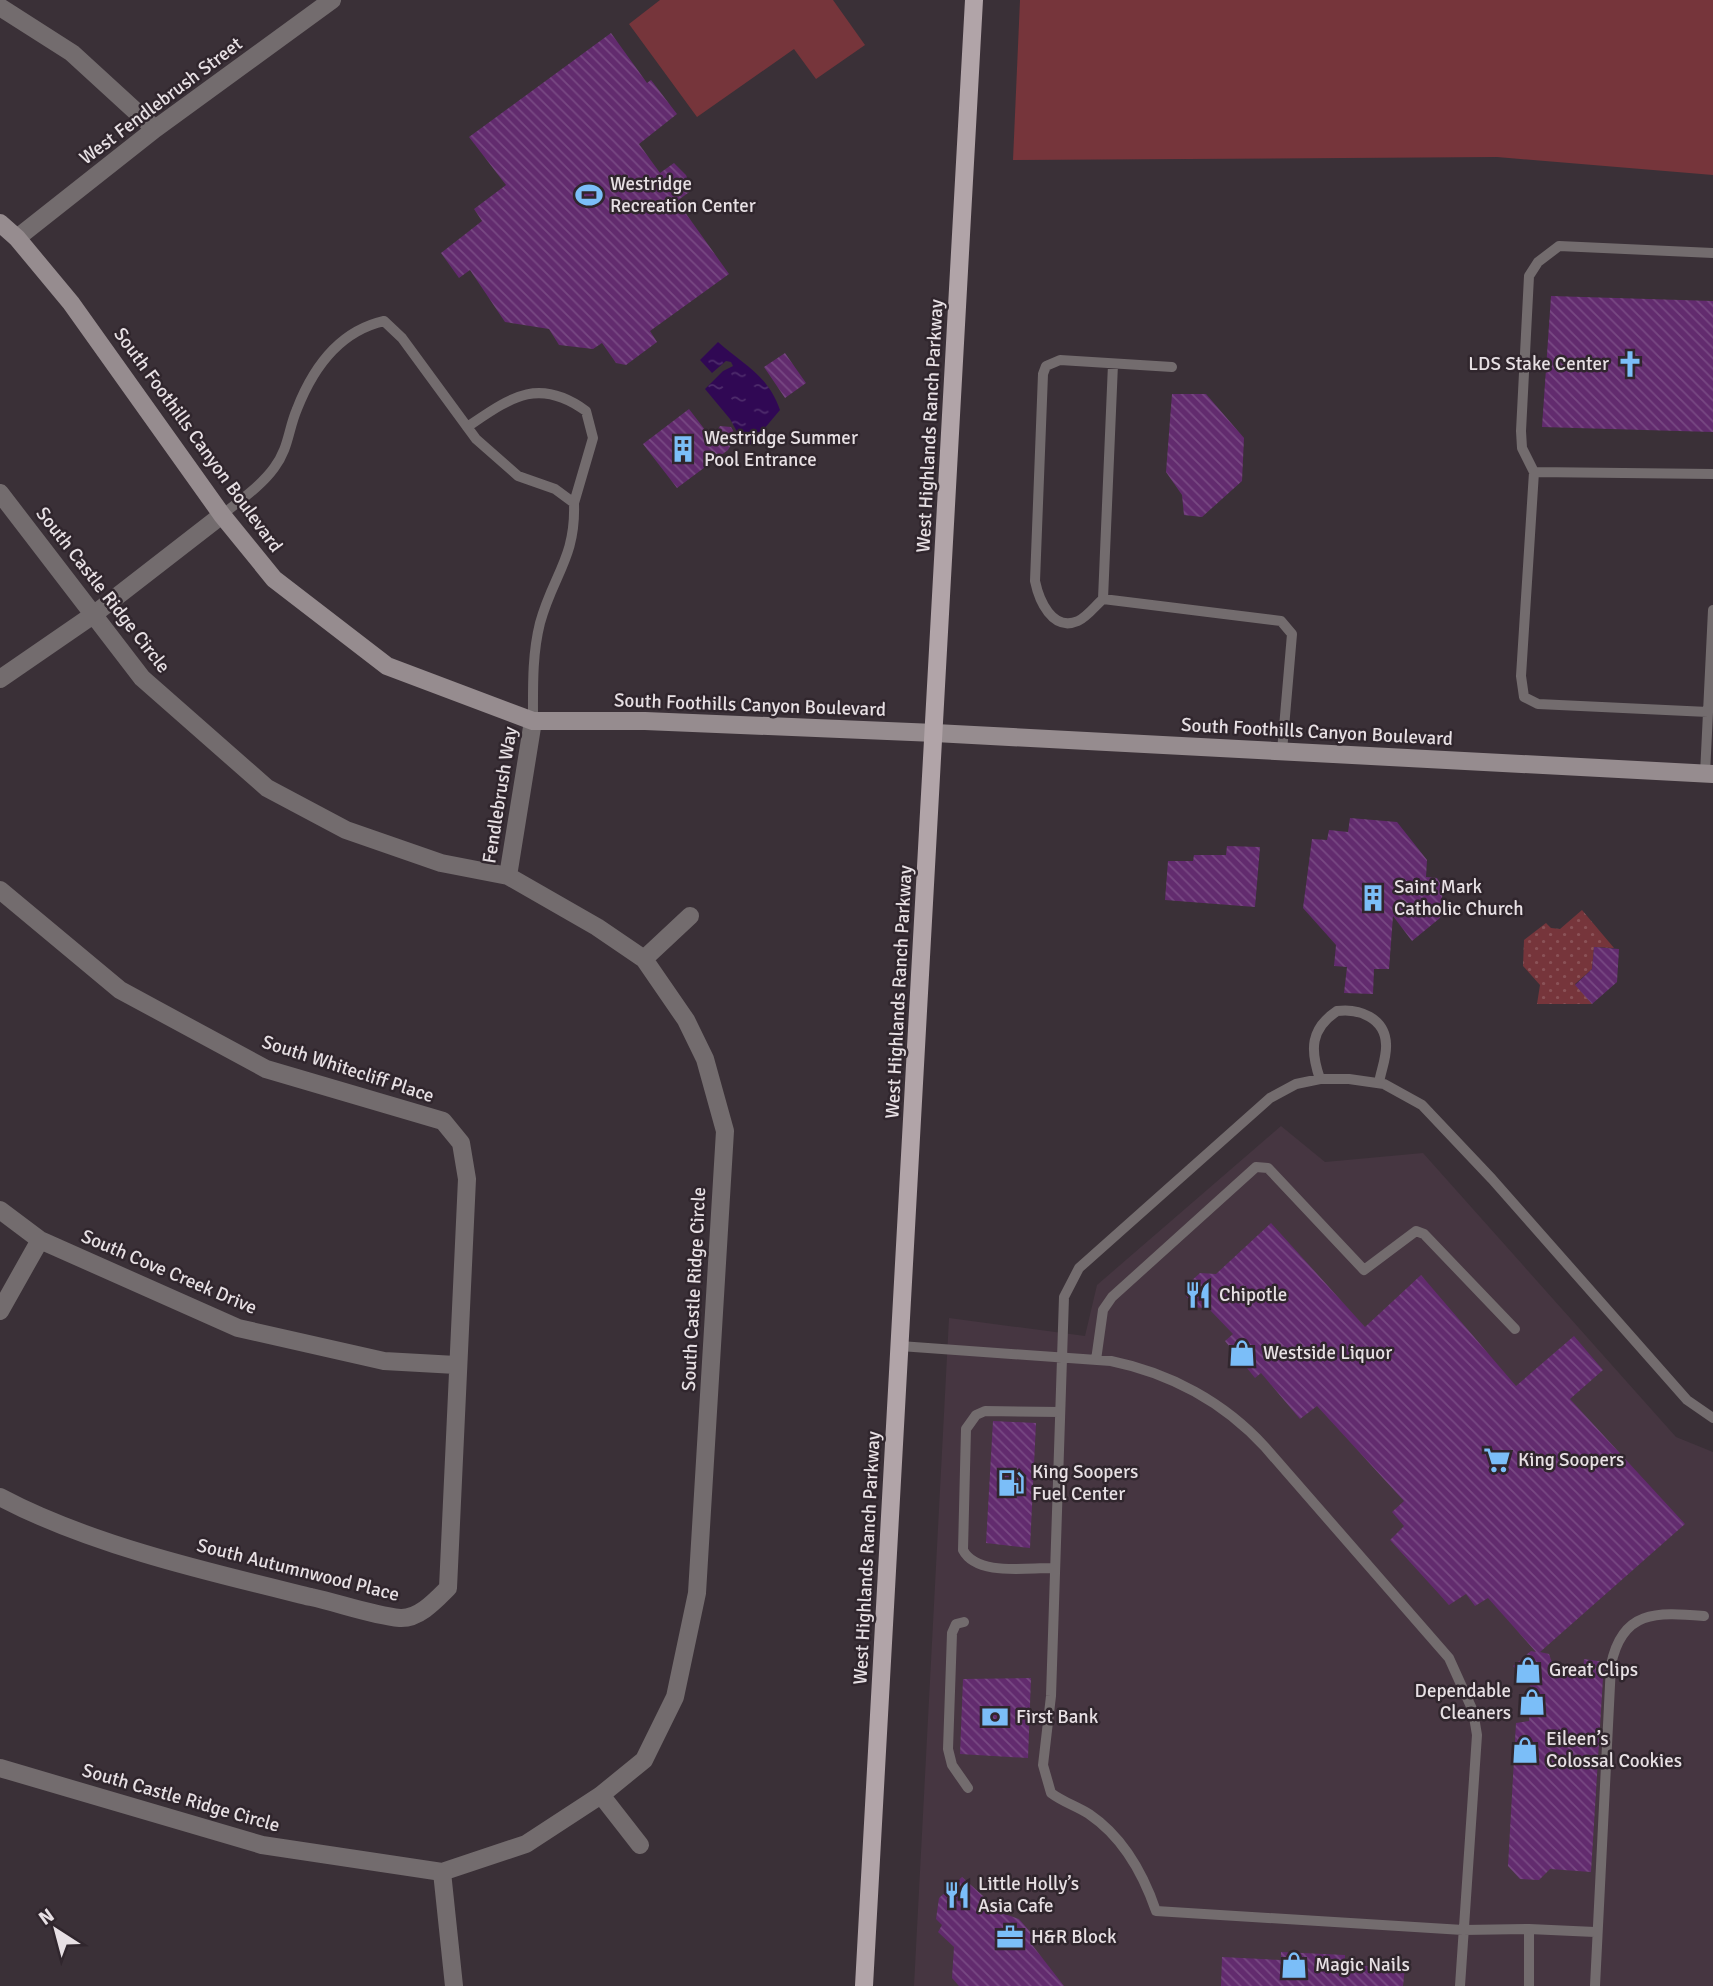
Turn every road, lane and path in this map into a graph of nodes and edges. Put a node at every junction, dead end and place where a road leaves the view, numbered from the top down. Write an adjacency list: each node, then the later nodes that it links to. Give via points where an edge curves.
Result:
1 (332, 0): 4 (street, West Fendlebrush Street)
2 (974, 0): 22 (main road, West Highlands Ranch Parkway)
3 (0, 7): 4 (street, via 72,53)
4 (155, 129): 6 (street, West Fendlebrush Street)
5 (0, 223): 6 (street, South Foothills Canyon Boulevard)
6 (17, 238): 15 (street, South Foothills Canyon Boulevard, via 71,303)
7 (1713, 253): 11 (lane, via 1559,246 1538,262 1530,276 1521,431 1522,448)
8 (1113, 364): 9 (lane); 16 (lane); 16 (lane, via 1052,362 1043,374 1038,597 1055,619 1068,624 1080,621)
9 (1172, 367)
10 (467, 427): 14 (lane, via 518,476 555,489); 14 (lane, via 504,402 533,391 569,399 586,411 593,438); 15 (lane, via 402,338 384,321 360,327 324,359 296,410 290,441 273,470)
11 (1534, 472): 12 (lane); 20 (lane, via 1521,676 1524,697 1538,705)
12 (1713, 474)
13 (0, 493): 18 (street, South Castle Ridge Circle)
14 (574, 503): 21 (lane, via 575,533 541,620 533,659)
15 (222, 515): 18 (street); 21 (street, South Foothills Canyon Boulevard, via 274,579 387,666)
16 (1103, 599): 23 (lane, via 1281,621 1289,627)
17 (1713, 610): 20 (lane)
18 (93, 615): 19 (street); 25 (street, South Castle Ridge Circle, via 142,678 267,788 346,830 440,863)
19 (0, 679)
20 (1708, 712): 24 (lane)
21 (533, 721): 22 (street, South Foothills Canyon Boulevard); 25 (street, Fendlebrush Way)
22 (934, 733): 23 (street, South Foothills Canyon Boulevard); 35 (main road, West Highlands Ranch Parkway)
23 (1282, 751): 24 (street, South Foothills Canyon Boulevard)
24 (1709, 774)
25 (508, 876): 28 (street, South Castle Ridge Circle)
26 (0, 891): 38 (street, South Whitecliff Place, via 120,990 266,1069 443,1121 461,1143 467,1179)
27 (690, 916): 28 (street)
28 (644, 959): 47 (street, South Castle Ridge Circle, via 686,1020 705,1059 725,1130 697,1592 675,1696 644,1760)
29 (1320, 1079): 30 (lane); 30 (lane, via 1312,1052 1316,1032 1337,1012 1356,1010 1372,1018 1385,1035); 36 (lane, via 1296,1084 1270,1098 1079,1268 1064,1297)
30 (1379, 1083): 40 (lane, via 1432,1113 1687,1400)
31 (0, 1210): 32 (street, South Cove Creek Drive)
32 (40, 1240): 33 (street); 38 (street, South Cove Creek Drive, via 238,1328 384,1361)
33 (0, 1311)
34 (1515, 1329): 37 (lane, via 1424,1234 1416,1231 1364,1270 1268,1168 1256,1167 1112,1297 1103,1310)
35 (900, 1346): 36 (lane); 54 (main road, West Highlands Ranch Parkway)
36 (1062, 1358): 37 (lane); 39 (lane)
37 (1096, 1360): 51 (lane, via 1165,1375 1242,1424 1449,1658 1473,1711 1477,1735)
38 (456, 1365): 41 (street, South Autumnwood Place, via 448,1588 428,1608 402,1618 125,1546)
39 (1060, 1412): 42 (lane); 42 (lane, via 985,1411 966,1429 966,1556 974,1564 991,1567)
40 (1713, 1418)
41 (0, 1497)
42 (1055, 1568): 51 (lane, via 1045,1782 1051,1793 1091,1816 1119,1843 1143,1875 1156,1911)
43 (1704, 1616): 52 (lane, via 1662,1612 1632,1624 1616,1642)
44 (964, 1622): 46 (lane, via 952,1633 948,1749)
45 (0, 1768): 49 (street, South Castle Ridge Circle, via 262,1845)
46 (968, 1788)
47 (601, 1795): 48 (street); 49 (street, South Castle Ridge Circle, via 526,1844)
48 (640, 1845)
49 (442, 1872): 53 (street)
50 (1529, 1929): 51 (lane); 52 (lane); 56 (lane)
51 (1463, 1930): 55 (lane)
52 (1595, 1932): 57 (lane)
53 (454, 1986)
54 (864, 1986)
55 (1460, 1986)
56 (1529, 1986)
57 (1595, 1986)

